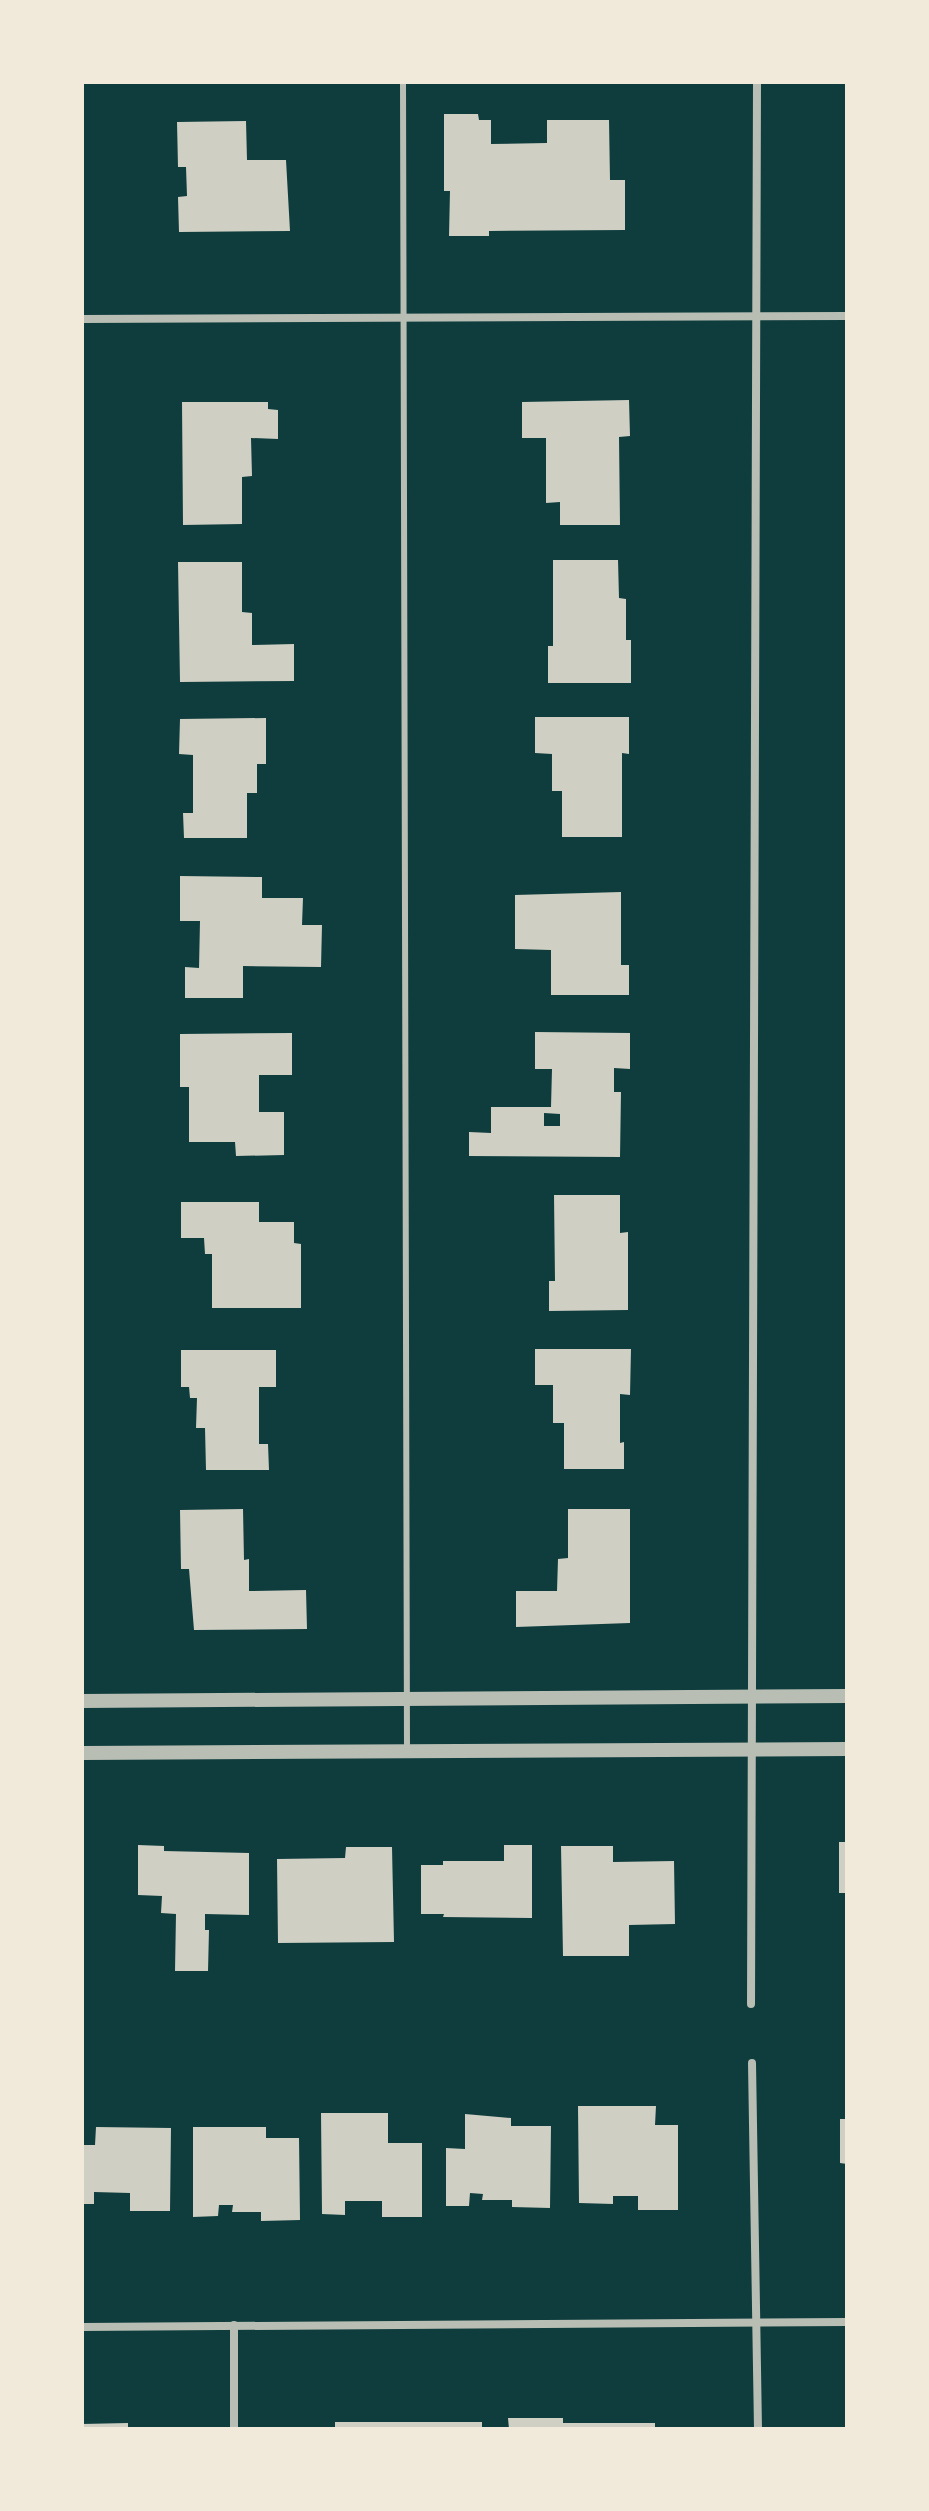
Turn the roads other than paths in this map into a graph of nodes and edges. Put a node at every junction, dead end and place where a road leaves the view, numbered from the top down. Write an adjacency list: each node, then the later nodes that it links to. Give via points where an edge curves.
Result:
1 (403, 82): 4 (lane)
2 (757, 82): 5 (street)
3 (847, 316): 5 (street)
4 (404, 317): 5 (street); 6 (street); 10 (lane)
5 (758, 317): 7 (street)
6 (82, 319)
7 (754, 1696): 8 (street); 10 (street); 11 (street)
8 (847, 1696)
9 (82, 1701): 10 (street)
10 (406, 1701): 13 (lane)
11 (753, 1749): 12 (street); 13 (street); 15 (street)
12 (847, 1749)
13 (407, 1751): 14 (street)
14 (82, 1753)
15 (751, 2004)
16 (752, 2063): 17 (street)
17 (758, 2321): 18 (street); 19 (street); 22 (street)
18 (847, 2322)
19 (234, 2325): 20 (street); 21 (street)
20 (82, 2327)
21 (234, 2429)
22 (758, 2429)

